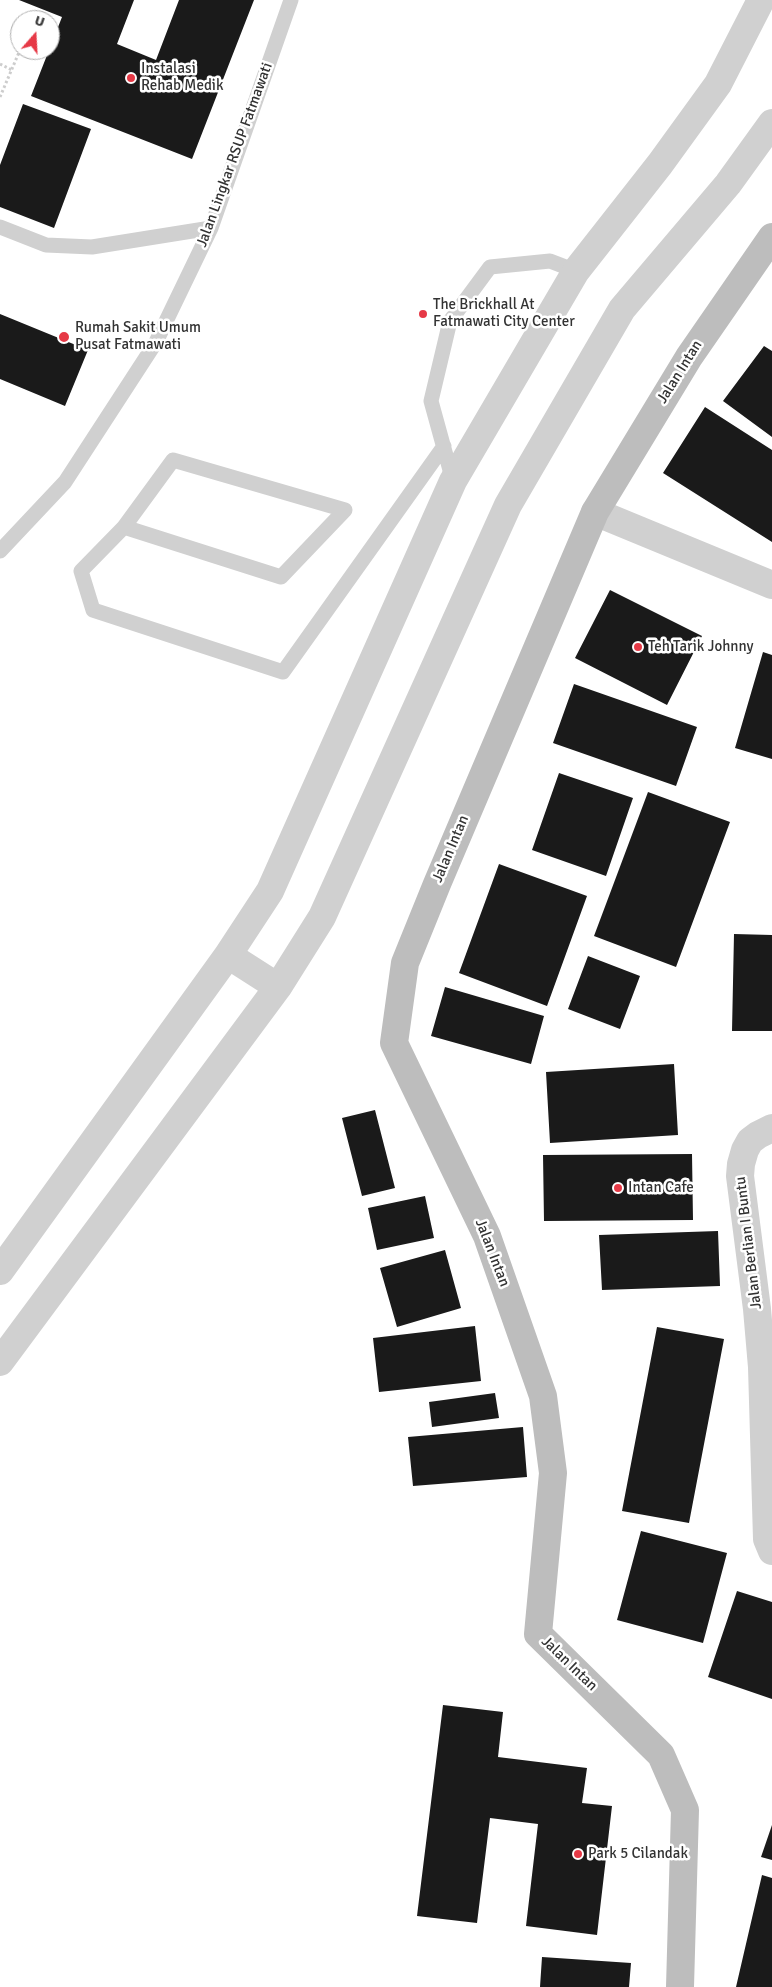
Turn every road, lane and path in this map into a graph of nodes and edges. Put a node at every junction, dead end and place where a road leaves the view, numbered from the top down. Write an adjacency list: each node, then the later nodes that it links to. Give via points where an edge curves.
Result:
1 (291, 0): 9 (lane, Jalan Lingkar RSUP Fatmawati)
2 (761, 0): 11 (street, via 718,84)
3 (16, 60): 5 (path)
4 (0, 64): 5 (path)
5 (12, 70): 6 (path)
6 (0, 97)
7 (772, 122): 19 (street, via 728,184 622,309 508,504 322,917)
8 (0, 227): 9 (lane, via 46,245 92,247)
9 (211, 228): 16 (lane, Jalan Lingkar RSUP Fatmawati, via 156,342 65,482)
10 (772, 238): 14 (street, Jalan Intan, via 689,357)
11 (576, 271): 12 (lane, via 550,261 490,267 450,321 431,401); 13 (street)
12 (444, 446): 13 (lane); 15 (lane, via 283,672 93,610 81,571)
13 (453, 480): 18 (street, via 270,891)
14 (595, 512): 17 (street); 24 (street, Jalan Intan, via 405,963 394,1043 487,1236 544,1396 553,1473 538,1634 661,1755 685,1810)
15 (124, 527): 15 (lane, via 281,577 345,510 173,460)
16 (0, 551)
17 (772, 585)
18 (228, 956): 19 (street); 21 (street)
19 (278, 987): 22 (street)
20 (772, 1128): 23 (street, Jalan Berlian I Buntu, via 750,1141 740,1176 757,1309 766,1539)
21 (0, 1271)
22 (0, 1362)
23 (772, 1551)
24 (680, 1987)

